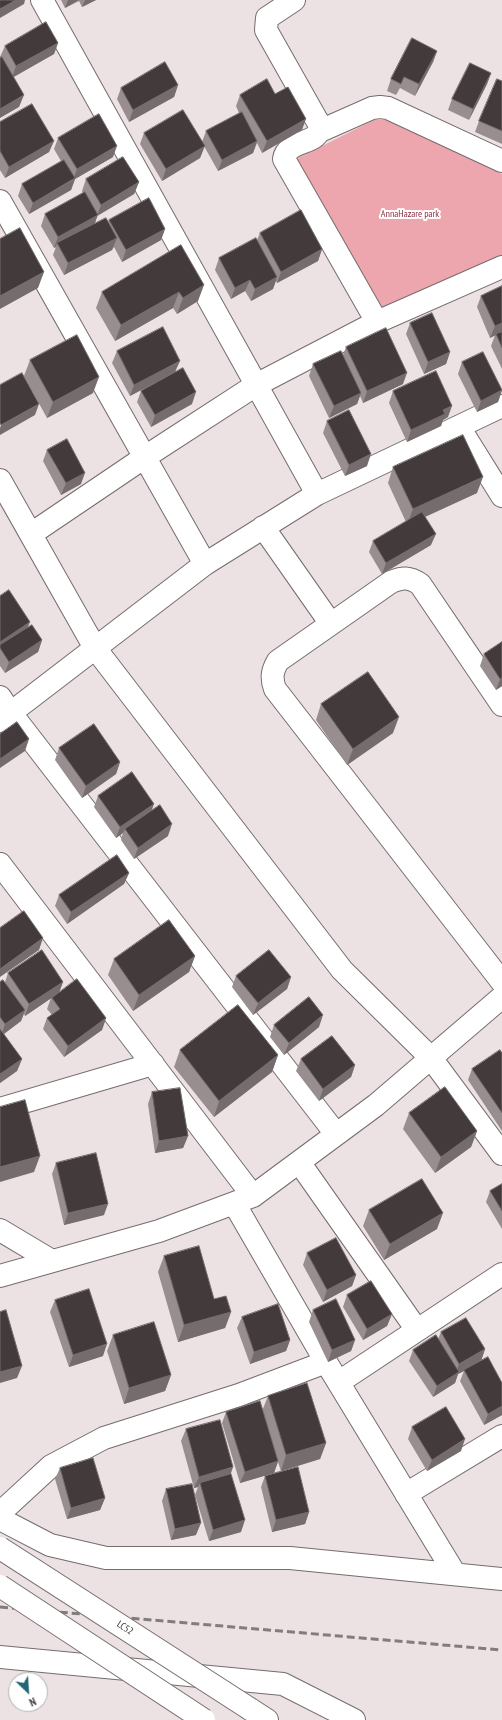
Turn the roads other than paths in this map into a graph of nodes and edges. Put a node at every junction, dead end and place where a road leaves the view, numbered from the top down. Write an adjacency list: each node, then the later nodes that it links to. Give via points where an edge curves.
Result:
1 (42, 0): 8 (street)
2 (294, 0): 3 (street, via 266,18 266,30 319,124)
3 (320, 131): 4 (street, via 372,108 388,108); 7 (street, via 318,136 288,149 284,159)
4 (502, 161)
5 (0, 201): 11 (street)
6 (502, 267): 7 (street)
7 (377, 322): 8 (street)
8 (256, 385): 11 (street); 13 (street)
9 (502, 406): 10 (street)
10 (459, 427): 13 (street); 14 (street)
11 (145, 457): 16 (street); 17 (street)
12 (0, 480): 16 (street)
13 (317, 494): 15 (street)
14 (502, 496)
15 (263, 527): 17 (street); 18 (street)
16 (31, 534): 19 (street)
17 (205, 564): 19 (street)
18 (331, 624): 20 (street, via 392,582 403,578 413,580 420,584); 25 (street, via 278,660 272,671 275,689)
19 (95, 648): 21 (street); 27 (street, via 342,970)
20 (502, 705)
21 (3, 710): 23 (street)
22 (0, 864): 28 (street, via 100,980)
23 (172, 923): 24 (street); 30 (street)
24 (154, 937)
25 (502, 982)
26 (502, 997): 27 (street)
27 (431, 1058): 30 (street, via 376,1105); 31 (street)
28 (153, 1064): 29 (street); 33 (street)
29 (0, 1109)
30 (336, 1134): 32 (street)
31 (502, 1154)
32 (299, 1162): 33 (street); 38 (street)
33 (244, 1199): 35 (street, via 159,1231); 39 (street)
34 (0, 1230): 35 (street)
35 (52, 1261): 37 (street)
36 (502, 1274): 38 (street)
37 (0, 1276)
38 (417, 1330): 40 (street)
39 (326, 1362): 40 (street); 43 (street, via 239,1395 104,1438 51,1466)
40 (339, 1382): 42 (street)
41 (502, 1436): 42 (street)
42 (406, 1494): 46 (street)
43 (0, 1513)
44 (0, 1519): 46 (street, via 50,1545 106,1558 290,1558)
45 (0, 1548): 50 (street, LC52, bridge)
46 (454, 1574): 47 (street)
47 (502, 1579)
48 (0, 1586): 51 (street, bridge)
49 (0, 1657): 52 (street, via 283,1684)
50 (259, 1714)
51 (204, 1720)
52 (354, 1720)

